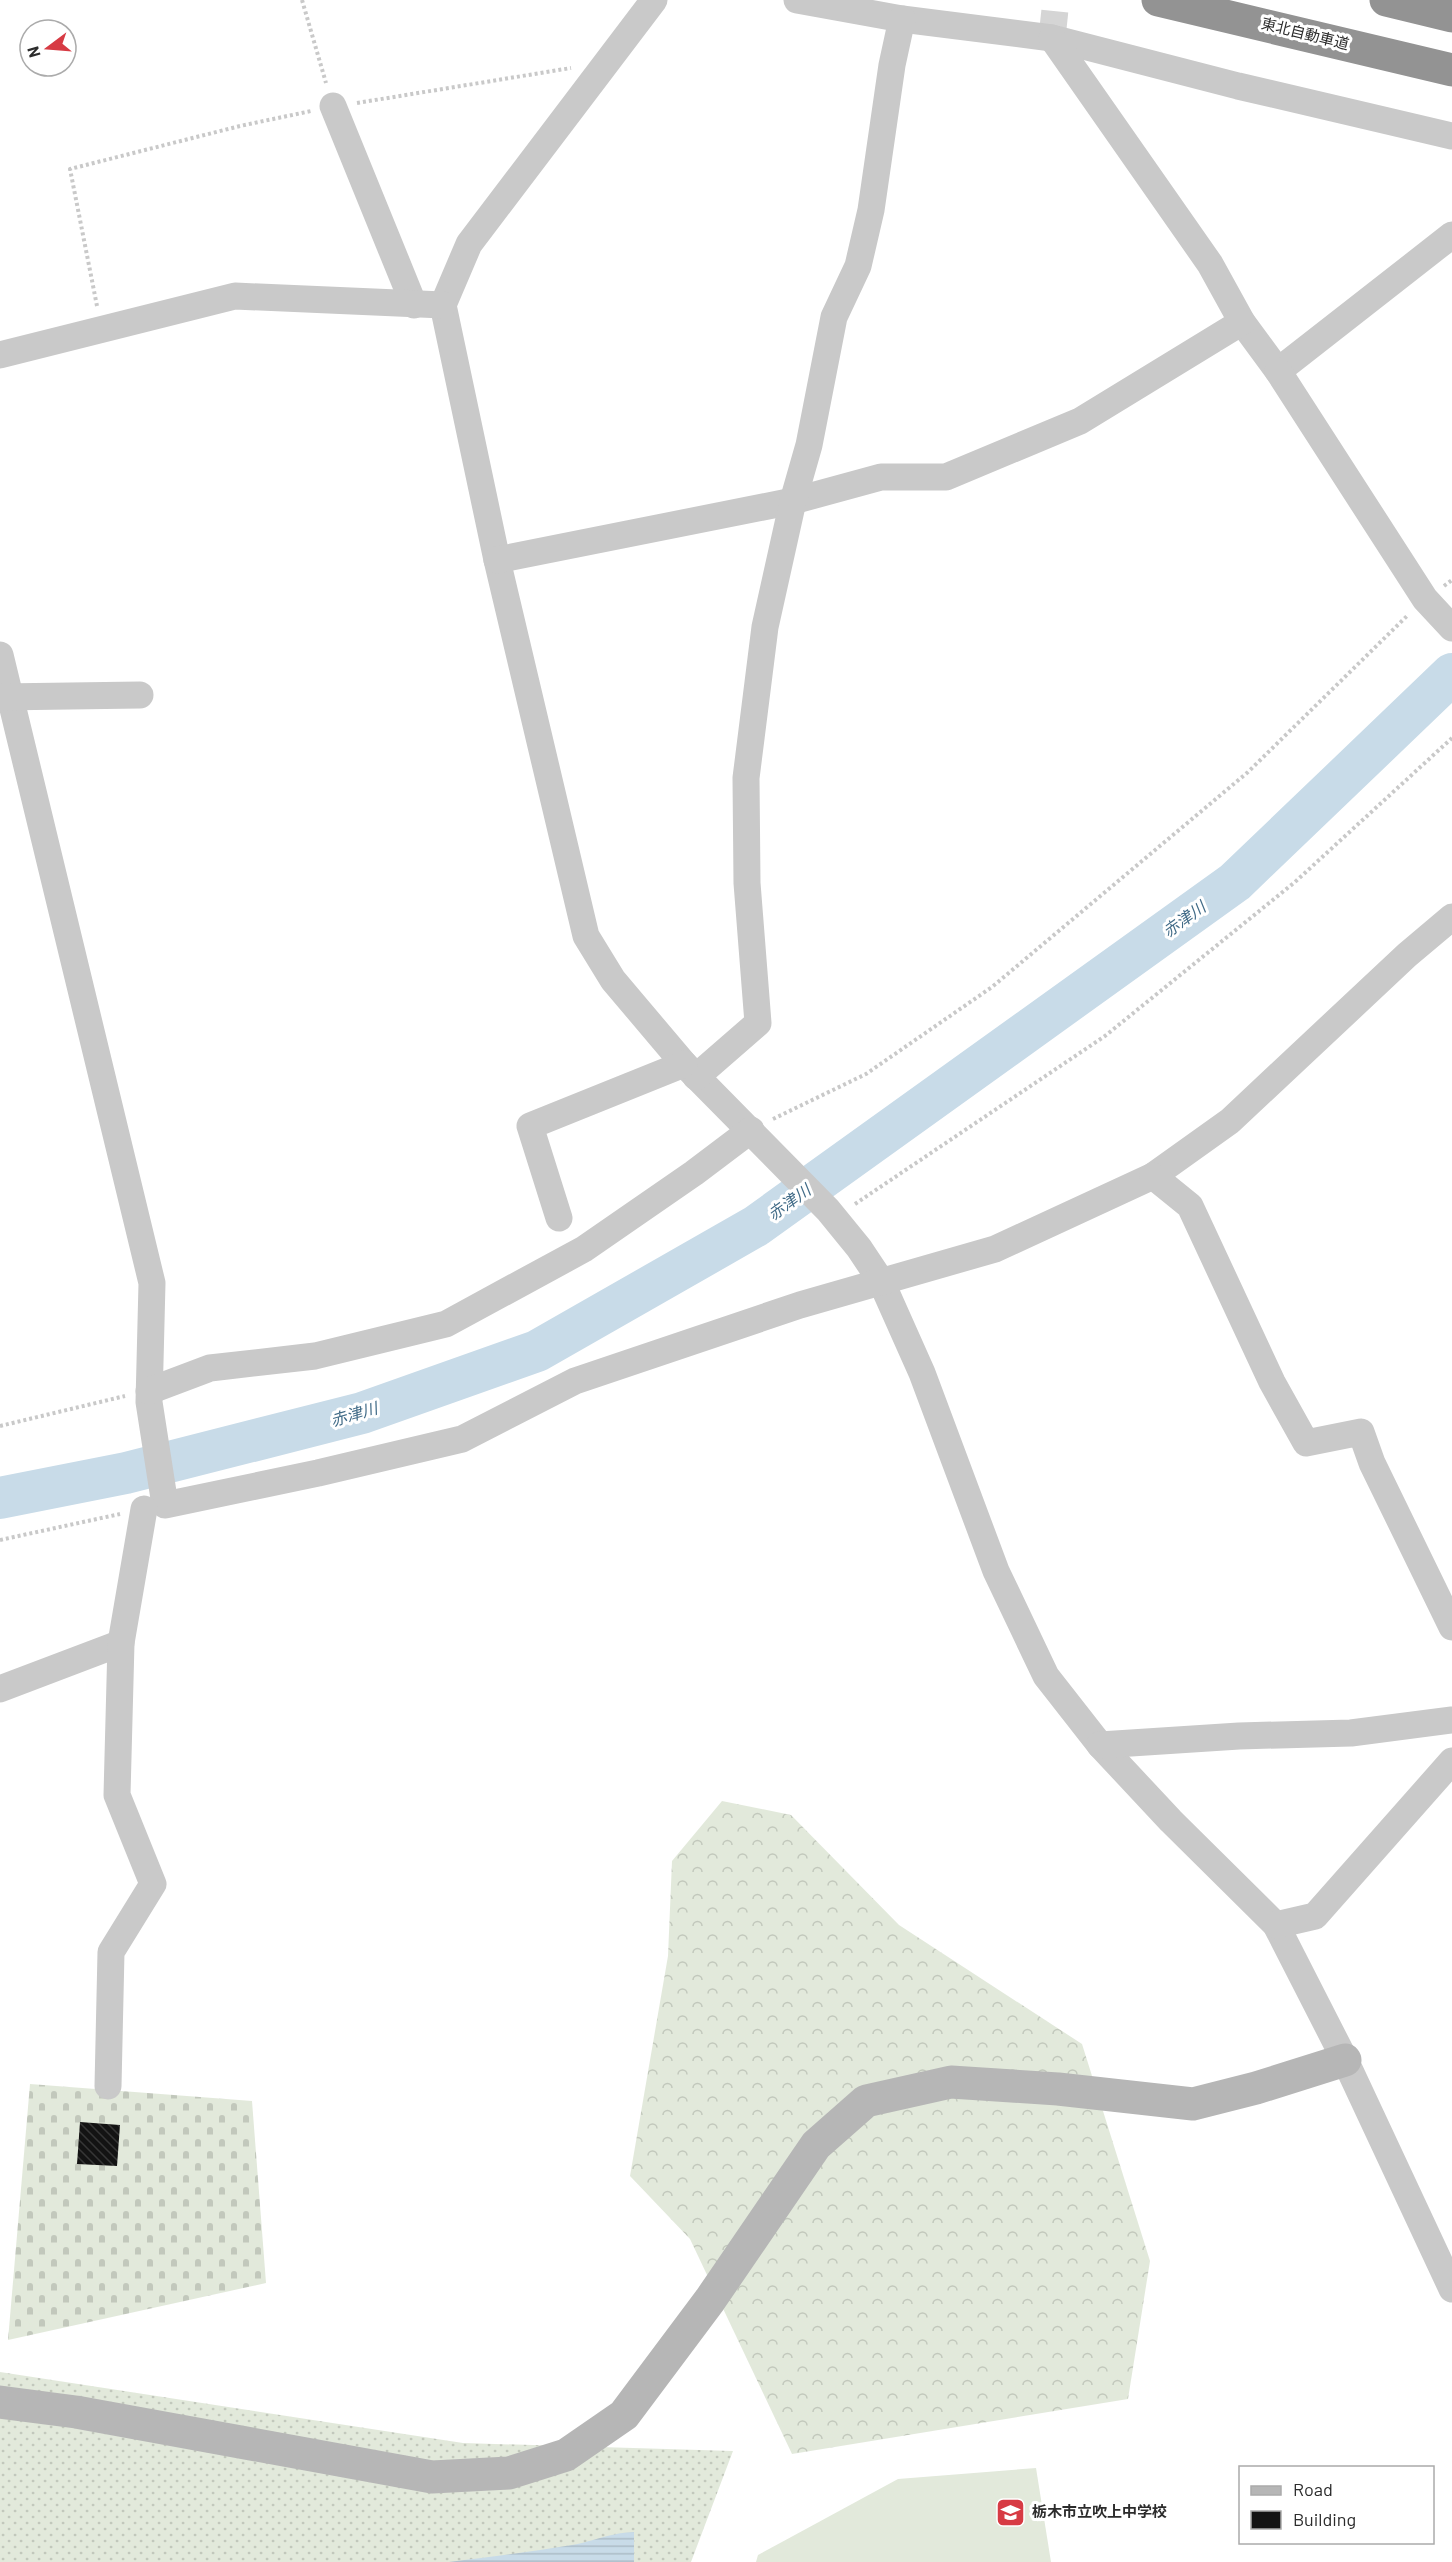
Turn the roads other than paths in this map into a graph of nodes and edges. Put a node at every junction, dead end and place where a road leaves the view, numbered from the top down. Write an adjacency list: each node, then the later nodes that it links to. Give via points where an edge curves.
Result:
1 (654, 0): 12 (street, via 469,244)
2 (797, 0): 6 (street)
3 (1158, 0): 8 (highway, 東北自動車道)
4 (1386, 0): 5 (highway)
5 (1452, 16)
6 (902, 19): 7 (street); 17 (street, via 871,210 858,266 834,317)
7 (1052, 38): 10 (street); 14 (street, via 1210,264)
8 (1452, 70)
9 (333, 106): 13 (street)
10 (1452, 136)
11 (1452, 235): 16 (street)
12 (443, 304): 13 (street); 18 (street)
13 (414, 305): 15 (street, via 235,296)
14 (1242, 322): 16 (street); 17 (street, via 1080,421 946,477 881,477)
15 (0, 355)
16 (1278, 372): 19 (street, via 1427,602)
17 (794, 501): 18 (street); 24 (street, via 765,627 746,778 747,883 758,1023)
18 (497, 560): 24 (street, via 586,936 613,980)
19 (1452, 628)
20 (0, 655): 22 (street)
21 (140, 695): 22 (street)
22 (6, 696): 29 (street, via 152,1283)
23 (1452, 917): 26 (street, via 1230,1121)
24 (690, 1070): 25 (street); 27 (street, via 530,1126)
25 (757, 1136): 28 (street, via 831,1214); 29 (street, via 694,1173 584,1249 446,1324 315,1356 210,1368)
26 (1153, 1176): 28 (street, via 995,1249); 31 (street, via 1191,1206 1272,1382 1306,1443 1361,1432 1372,1463)
27 (559, 1218)
28 (881, 1281): 29 (street, via 575,1381 462,1439 165,1505); 35 (street, via 922,1373 996,1571 1046,1676)
29 (149, 1396)
30 (144, 1509): 32 (street)
31 (1452, 1627)
32 (122, 1643): 33 (street); 39 (street, via 117,1795 153,1884 111,1952)
33 (0, 1689)
34 (1452, 1720): 35 (street, via 1351,1733)
35 (1100, 1745): 37 (street)
36 (1452, 1761): 37 (street, via 1315,1916)
37 (1276, 1924): 38 (street)
38 (1345, 2060): 40 (street); 41 (street, via 1193,2104 951,2082 866,2102 816,2145 710,2300 624,2415 566,2455 509,2473 432,2477 76,2412)
39 (108, 2086)
40 (1452, 2289)
41 (0, 2402)

